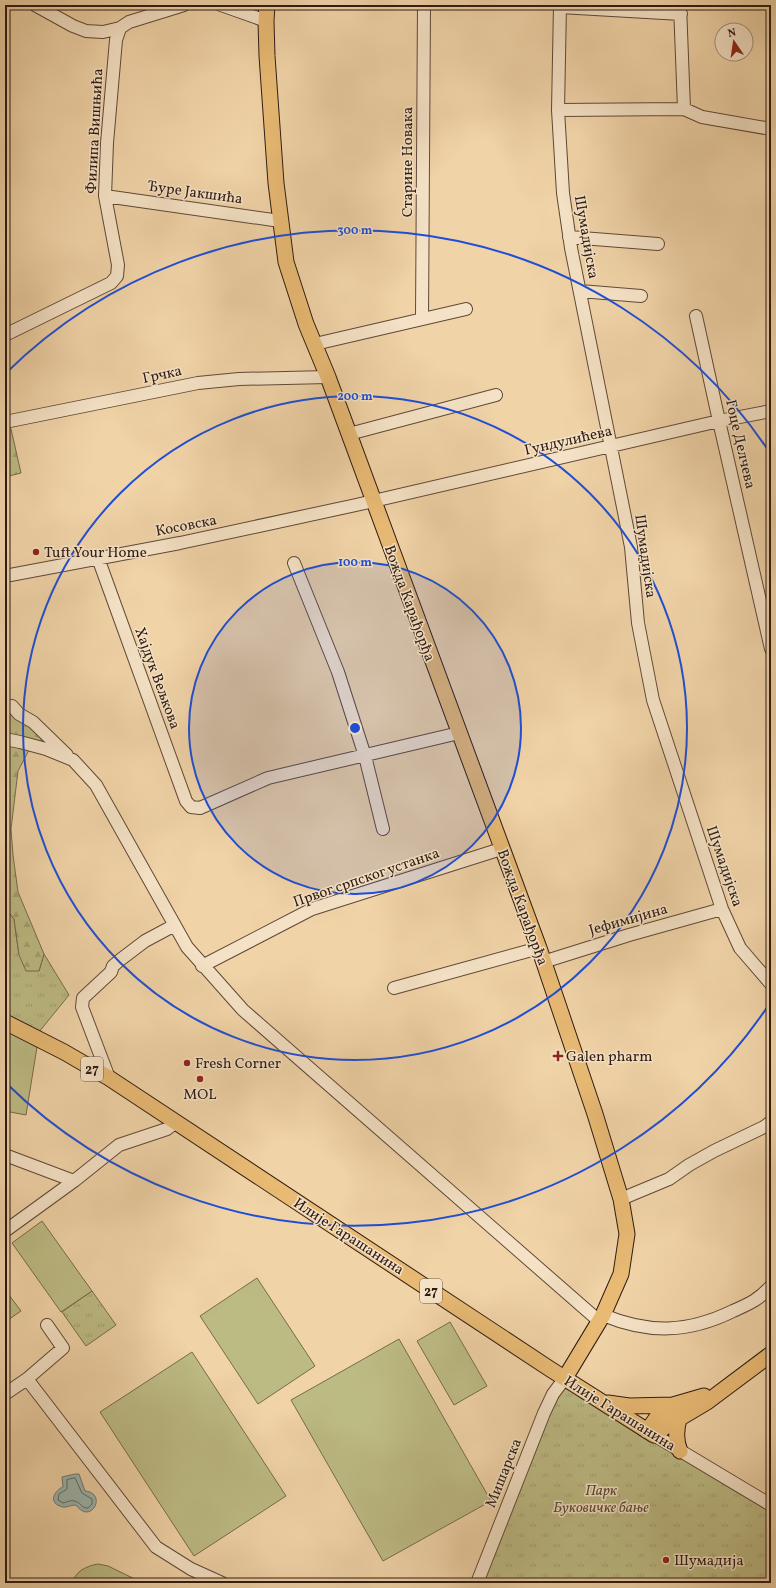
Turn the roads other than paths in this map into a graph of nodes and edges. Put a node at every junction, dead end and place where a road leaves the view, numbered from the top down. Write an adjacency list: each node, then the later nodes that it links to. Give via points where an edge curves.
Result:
1 (35, 5): 9 (street, via 86,31 103,32)
2 (184, 5): 9 (street, via 129,22)
3 (221, 5): 8 (street)
4 (267, 5): 8 (main road, Вожда Карађорђа)
5 (424, 5): 21 (street, Старине Новака)
6 (560, 6): 7 (street); 11 (street, Шумадијска)
7 (680, 9): 10 (street)
8 (266, 21): 14 (main road, Вожда Карађорђа)
9 (120, 28): 13 (street, Филипа Вишњића, via 115,47)
10 (684, 109): 11 (street); 12 (street, via 702,117)
11 (558, 110): 15 (street, Шумадијска, via 563,193)
12 (771, 129)
13 (105, 196): 14 (street, Ђуре Јакшића); 22 (street, Филипа Вишњића, via 118,265 116,276 111,283)
14 (280, 221): 23 (main road, Вожда Карађорђа, via 286,262)
15 (569, 237): 16 (street); 17 (street, Шумадијска)
16 (658, 244)
17 (580, 291): 18 (street); 30 (street, Шумадијска)
18 (641, 296)
19 (466, 309): 21 (street)
20 (696, 316): 27 (street, Гоце Делчева)
21 (422, 318): 23 (street)
22 (5, 335)
23 (315, 344): 24 (main road, Вожда Карађорђа)
24 (328, 377): 28 (street, Грчка, via 239,379 202,383); 29 (main road, Вожда Карађорђа)
25 (496, 396): 29 (street)
26 (771, 411): 27 (street, Гундулићева)
27 (719, 421): 30 (street, Гундулићева); 35 (street, Гоце Делчева)
28 (5, 422)
29 (349, 434): 31 (main road, Вожда Карађорђа)
30 (612, 447): 31 (street, Гундулићева); 43 (street, Шумадијска, via 631,547 638,623 653,700)
31 (373, 502): 32 (street, Косовска); 37 (main road, Вожда Карађорђа)
32 (98, 558): 34 (street, Косовска); 39 (street, Хајдук Вељкова, via 186,801 191,807 200,808 268,778)
33 (294, 563): 39 (street, via 338,672)
34 (5, 576)
35 (771, 648)
36 (12, 706): 40 (street)
37 (459, 733): 39 (street); 42 (main road, Вожда Карађорђа)
38 (5, 739): 40 (street, via 46,749)
39 (365, 756): 41 (street)
40 (73, 760): 44 (street, via 96,785)
41 (383, 829)
42 (501, 849): 45 (main road, Вожда Карађорђа); 46 (street, Првог српског устанка, via 312,909)
43 (722, 909): 45 (street, Јефимијина); 47 (street, Шумадијска, via 740,948)
44 (173, 926): 46 (street); 50 (street, via 145,941 120,960 113,966 112,972 83,998 82,1007)
45 (541, 955): 48 (street, Јефимијина); 55 (main road, Вожда Карађорђа)
46 (202, 966): 58 (street, via 243,1010)
47 (771, 984)
48 (394, 988)
49 (5, 1022): 50 (main road, Илије Гарашанина / 27)
50 (109, 1078): 51 (main road, Илије Гарашанина / 27)
51 (176, 1122): 54 (street, via 167,1129 119,1145); 61 (main road, Илије Гарашанина / 27)
52 (771, 1122): 55 (street, via 714,1151 669,1179)
53 (5, 1155): 54 (street)
54 (74, 1181): 56 (street)
55 (621, 1199): 58 (main road, Вожда Карађорђа, via 627,1234 624,1260 617,1286)
56 (5, 1231)
57 (771, 1286): 58 (street, via 762,1297 743,1307 689,1327 640,1326)
58 (601, 1318): 61 (main road, Вожда Карађорђа)
59 (47, 1325): 62 (street, via 63,1348)
60 (771, 1354): 65 (main road, 27, via 733,1384)
61 (565, 1378): 64 (main road, Илије Гарашанина / 27); 70 (street, Мишарска, via 553,1394 544,1413)
62 (27, 1379): 63 (street); 69 (street, via 156,1547 191,1569)
63 (5, 1394)
64 (604, 1403): 65 (main road, 27); 66 (main road, Илије Гарашанина)
65 (676, 1412): 66 (main road, 27, via 658,1416); 67 (main road, via 677,1445)
66 (651, 1433): 67 (street, Илије Гарашанина)
67 (680, 1451): 68 (street, Илије Гарашанина)
68 (771, 1505)
69 (222, 1583)
70 (477, 1583)

